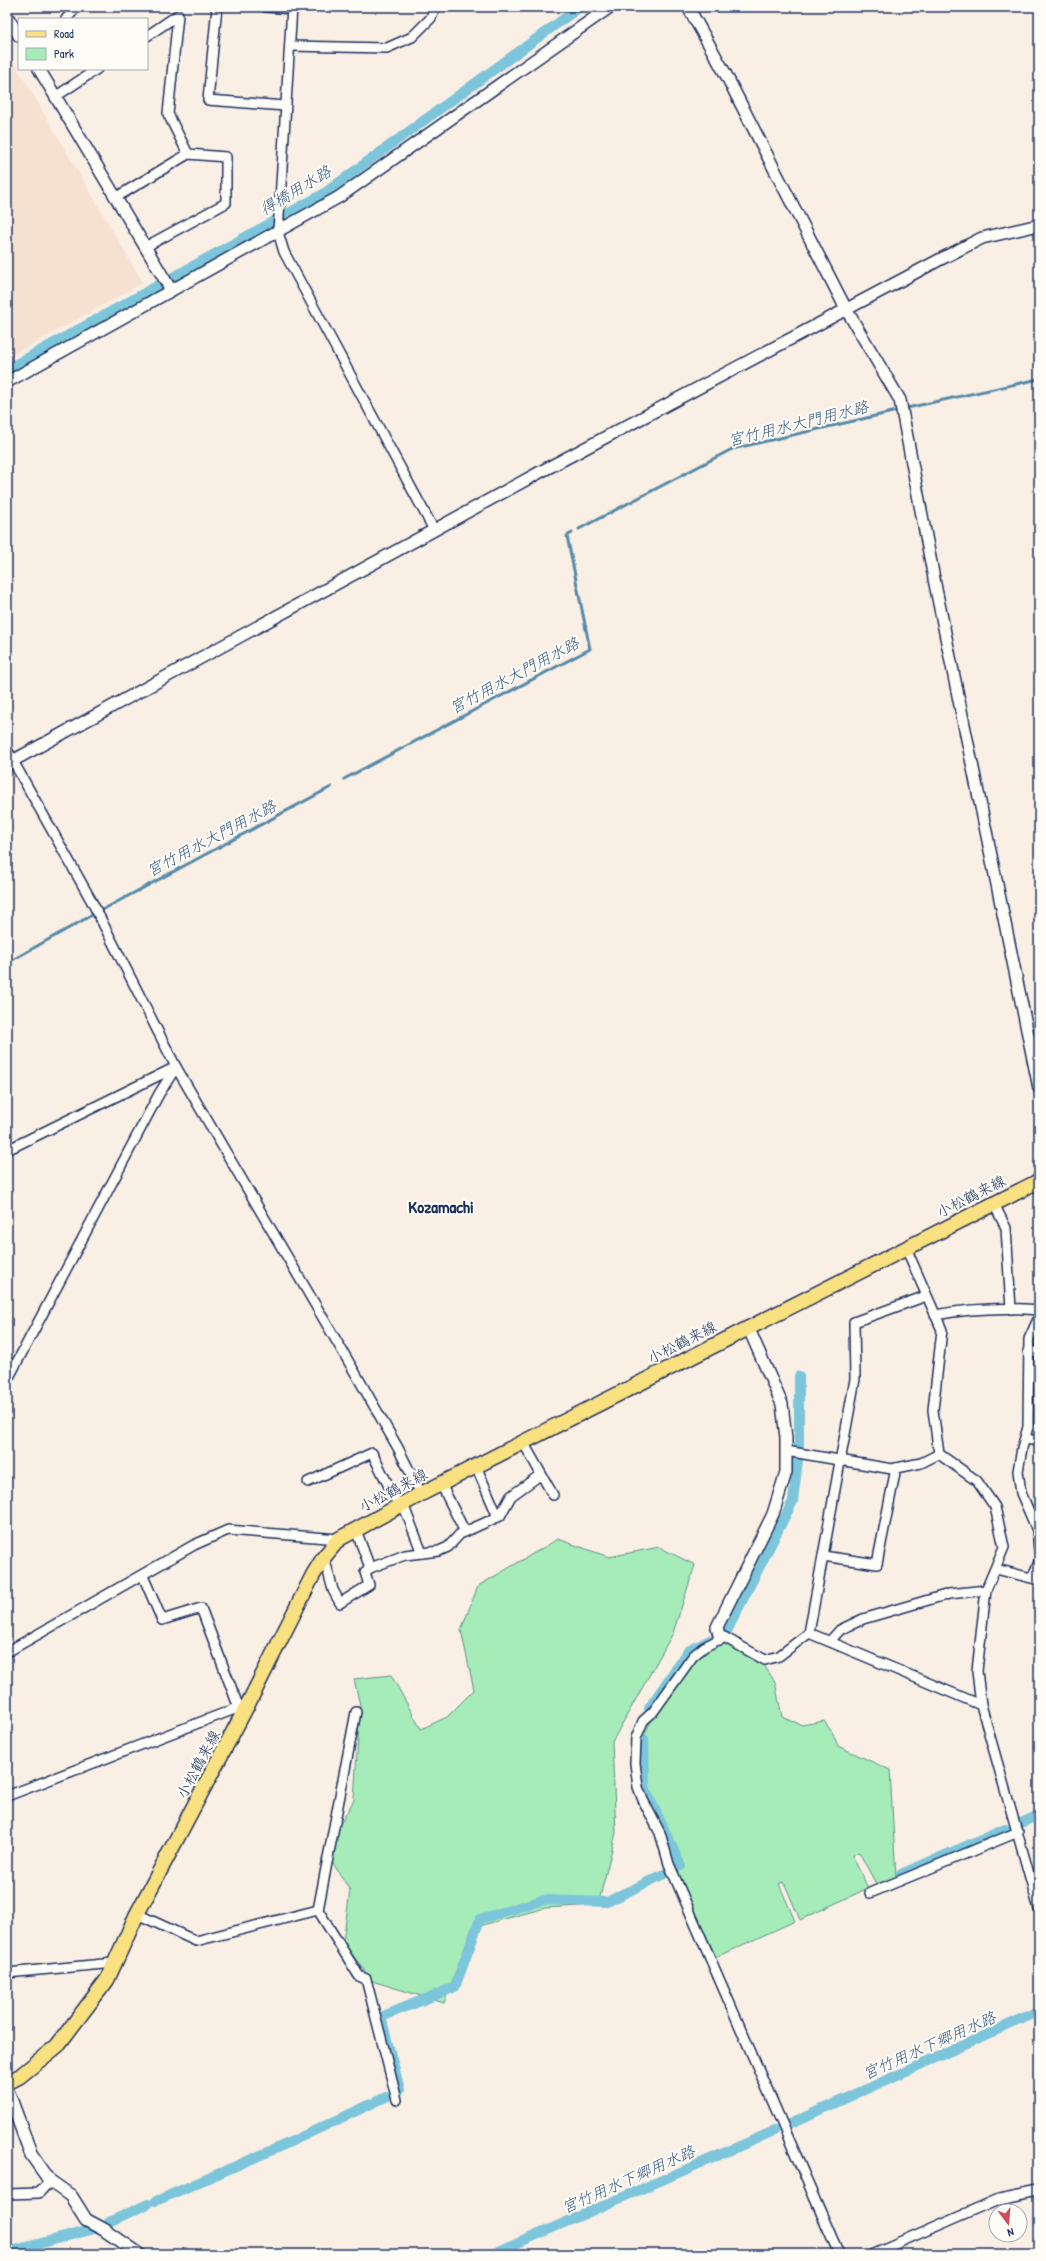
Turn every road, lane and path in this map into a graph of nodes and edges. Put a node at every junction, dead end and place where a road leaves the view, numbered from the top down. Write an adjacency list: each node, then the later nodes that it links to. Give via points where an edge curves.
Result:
1 (77, 7): 9 (street)
2 (217, 7): 16 (street, via 208,100)
3 (266, 7): 7 (street)
4 (435, 7): 12 (street, via 431,18 412,37 387,48)
5 (610, 7): 20 (street, via 339,197)
6 (688, 7): 23 (street, via 725,73)
7 (292, 8): 12 (street)
8 (7, 16): 10 (street)
9 (67, 18)
10 (18, 34)
11 (148, 35): 17 (street, via 178,15 168,114)
12 (290, 46): 16 (street)
13 (40, 70): 15 (street)
14 (96, 70): 15 (street)
15 (55, 97): 18 (street)
16 (285, 106): 20 (street)
17 (188, 154): 18 (street); 21 (street, via 226,157 226,203)
18 (115, 198): 21 (street)
19 (1039, 225): 23 (street, via 982,238)
20 (279, 228): 22 (street); 25 (street, via 284,252)
21 (145, 247): 22 (street)
22 (167, 283): 24 (street)
23 (846, 309): 25 (street); 28 (street, via 900,400 936,589)
24 (7, 382)
25 (434, 530): 26 (street)
26 (9, 759): 27 (street, via 91,900)
27 (176, 1068): 29 (street); 41 (street, via 159,1094); 53 (street, via 357,1376)
28 (1039, 1088)
29 (7, 1150)
30 (1039, 1181): 31 (main road, 小松鶴来線)
31 (994, 1204): 32 (main road, 小松鶴来線); 34 (street, via 1006,1228)
32 (906, 1248): 33 (street); 38 (main road, 小松鶴来線)
33 (926, 1296): 36 (street); 47 (street, via 854,1322 855,1379)
34 (1011, 1309): 35 (street); 36 (street, via 964,1310)
35 (1039, 1310)
36 (935, 1315): 46 (street, via 942,1330 933,1410)
37 (1039, 1317): 39 (street, via 1029,1339)
38 (748, 1327): 43 (main road, 小松鶴来線); 45 (street, via 782,1404)
39 (1028, 1351): 40 (street); 42 (street, via 1028,1427)
40 (1039, 1352)
41 (7, 1381)
42 (1024, 1438): 44 (street); 60 (street, via 1018,1471 1021,1493 1037,1530)
43 (523, 1442): 48 (main road, 小松鶴来線); 50 (street)
44 (1039, 1442)
45 (786, 1450): 47 (street); 71 (street, via 786,1472 773,1514 717,1627)
46 (939, 1454): 49 (street, via 921,1463); 66 (street, via 977,1481 995,1507 1004,1547)
47 (840, 1461): 49 (street); 62 (street)
48 (476, 1466): 52 (main road, 小松鶴来線); 56 (street)
49 (896, 1468): 62 (street, via 877,1564)
50 (540, 1475): 54 (street); 56 (street, via 511,1496)
51 (308, 1482): 55 (street, via 372,1454)
52 (441, 1484): 53 (main road, 小松鶴来線); 58 (street)
53 (422, 1494): 55 (main road, 小松鶴来線)
54 (553, 1495)
55 (401, 1505): 57 (main road, 小松鶴来線); 61 (street)
56 (498, 1517): 58 (street)
57 (356, 1530): 59 (main road, 小松鶴来線); 65 (street)
58 (465, 1532): 61 (street, via 448,1547)
59 (339, 1539): 63 (main road, 小松鶴来線); 67 (street, via 228,1530 194,1545)
60 (1039, 1550)
61 (422, 1553): 65 (street, via 405,1555)
62 (823, 1556): 70 (street)
63 (324, 1557): 65 (street, via 340,1603 369,1585 366,1572); 75 (main road, 小松鶴来線)
64 (1039, 1562): 68 (street)
65 (370, 1568)
66 (996, 1569): 68 (street); 69 (street)
67 (143, 1576): 73 (street); 75 (street, via 162,1620 201,1608)
68 (1036, 1579)
69 (986, 1590): 72 (street, via 949,1594 863,1619 840,1630); 74 (street, via 977,1671)
70 (809, 1633): 71 (street, via 779,1656 765,1660 724,1637); 72 (street)
71 (720, 1638): 92 (street, via 693,1656 653,1712 643,1721 636,1738 635,1763 638,1787 660,1833 669,1864)
72 (830, 1641): 74 (street)
73 (7, 1652)
74 (981, 1705): 78 (street)
75 (244, 1706): 77 (street); 82 (main road, 小松鶴来線)
76 (356, 1712): 81 (street)
77 (7, 1796)
78 (1018, 1832): 79 (street); 80 (street)
79 (870, 1893)
80 (1039, 1909)
81 (318, 1910): 82 (street, via 196,1941); 87 (street, via 360,1976 366,1979)
82 (137, 1914): 83 (main road, 小松鶴来線)
83 (114, 1963): 84 (street); 85 (main road, 小松鶴来線, via 107,1980 57,2046 20,2076)
84 (7, 1973)
85 (7, 2083)
86 (7, 2088): 88 (main road, via 31,2154)
87 (397, 2100)
88 (50, 2181): 90 (street, via 39,2193); 91 (main road, via 71,2196 86,2220)
89 (1039, 2191): 93 (street, via 999,2199)
90 (7, 2194)
91 (139, 2254)
92 (839, 2254)
93 (872, 2254)

